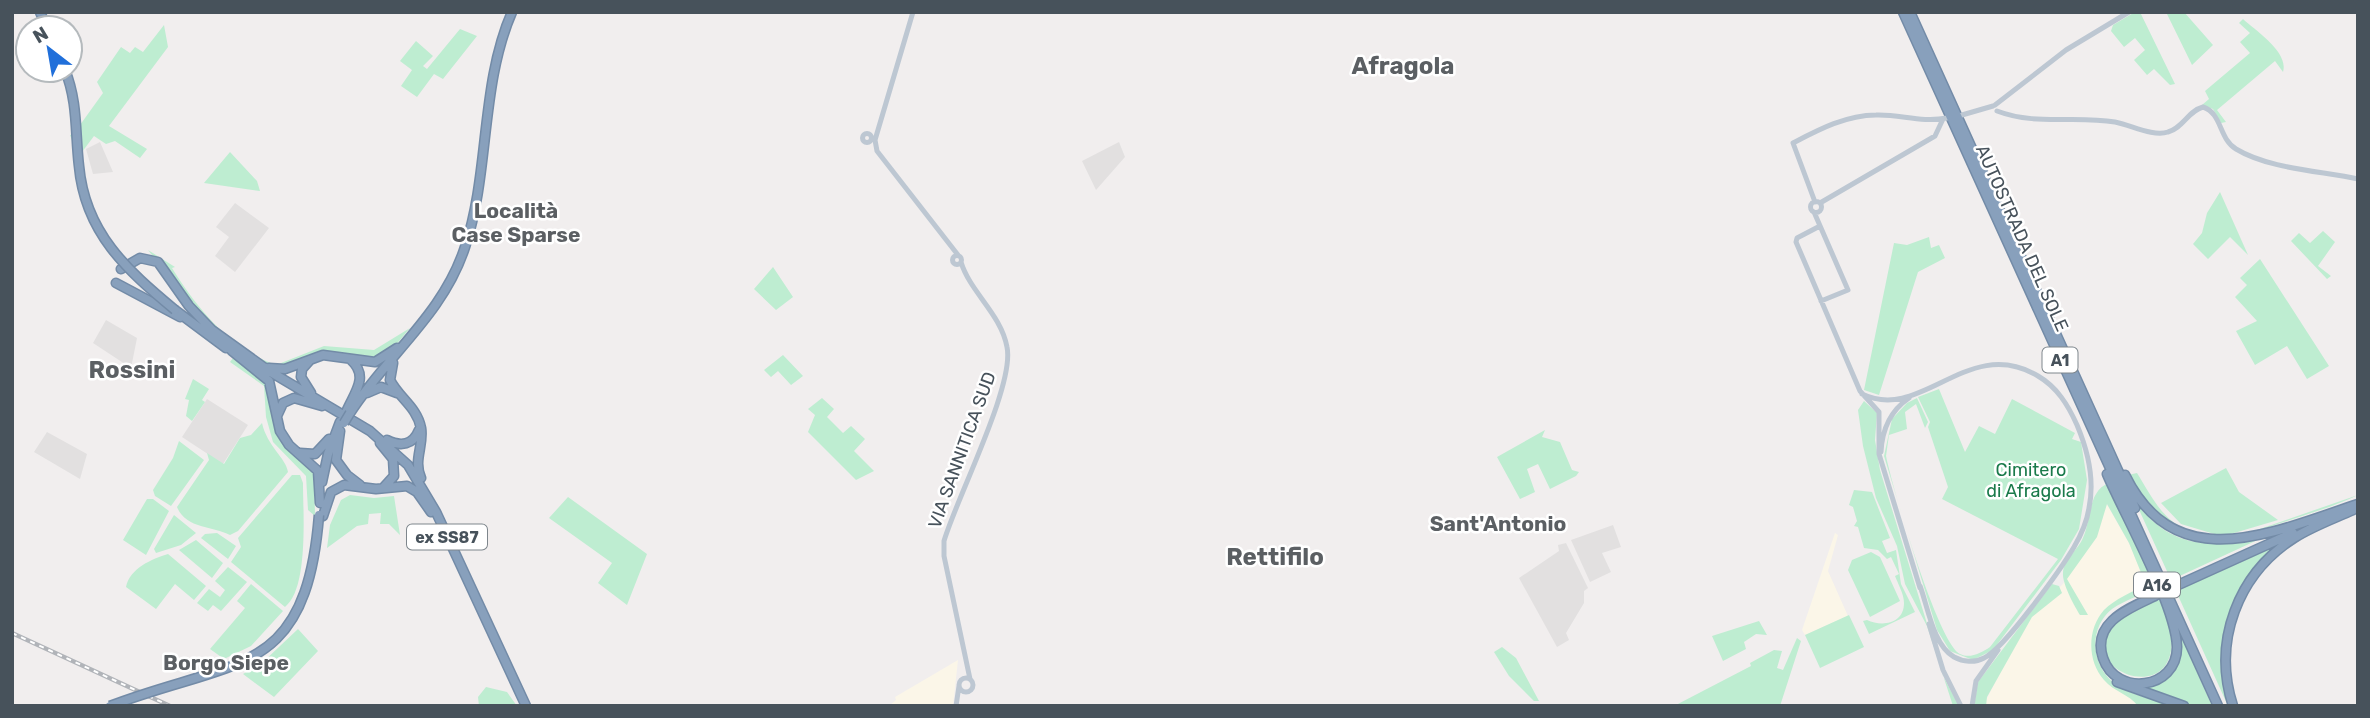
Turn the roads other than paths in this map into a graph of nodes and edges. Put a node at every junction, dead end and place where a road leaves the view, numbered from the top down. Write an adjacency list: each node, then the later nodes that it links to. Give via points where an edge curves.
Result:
1 (507, 12): 21 (highway, via 494,55 462,244 440,293)
2 (512, 12): 21 (highway, via 498,59 466,245 443,295)
3 (913, 12): 10 (main road)
4 (1903, 12): 19 (highway, AUTOSTRADA DEL SOLE / A1)
5 (1910, 12): 25 (highway, AUTOSTRADA DEL SOLE / A1)
6 (2129, 12): 8 (main road, via 2066,50)
7 (69, 84): 18 (highway, ex SS87, bridge, via 77,111 78,165 91,217 118,259)
8 (1997, 107): 9 (main road); 12 (main road, via 2006,115 2035,121 2107,121 2164,133 2203,107 2213,113 2225,139 2237,150 2312,172)
9 (1962, 116)
10 (879, 126): 11 (main road); 11 (main road, VIA SANNITICA SUD, via 863,138)
11 (877, 151): 47 (main road, VIA SANNITICA SUD, via 959,261 992,311 1008,348 1003,388 944,541)
12 (2358, 179)
13 (1818, 202): 13 (main road, via 1935,136 1945,119 1919,121 1877,115 1838,122 1793,144); 14 (main road, via 1811,207)
14 (1820, 226): 17 (main road, via 1796,241); 17 (main road, via 1848,290)
15 (121, 269): 20 (highway, via 140,258 158,262 194,313)
16 (116, 283): 18 (highway)
17 (1821, 301): 26 (main road)
18 (215, 340): 20 (highway, ex SS87)
19 (2051, 342): 45 (highway, A16, via 2176,632 2175,659 2164,675 2151,683 2123,681 2105,665 2104,632 2121,612); 58 (highway, AUTOSTRADA DEL SOLE / A1)
20 (233, 350): 24 (highway, ex SS87); 29 (highway, ex SS87); 31 (highway, via 269,381)
21 (399, 350): 23 (highway, via 376,362); 27 (highway, via 389,374); 30 (highway)
22 (316, 356): 23 (highway); 24 (highway, via 279,370); 29 (highway, via 305,364 300,377)
23 (348, 358): 30 (highway, via 358,368 361,381)
24 (252, 360): 29 (highway, ex SS87)
25 (2070, 366): 41 (highway, via 2139,501 2176,531 2199,539 2235,540); 58 (highway, AUTOSTRADA DEL SOLE / A1)
26 (1861, 393): 28 (main road, via 1888,400); 37 (main road, via 1880,415)
27 (399, 394): 30 (highway, via 376,388); 32 (highway, via 414,409)
28 (1914, 395): 37 (main road, via 1887,422); 46 (main road, via 1968,369 1996,364 2037,375 2064,400 2087,453 2090,505 2080,537)
29 (323, 405): 31 (highway, via 300,398 288,400 279,407); 34 (highway, ex SS87); 35 (highway)
30 (350, 410): 33 (highway, bridge)
31 (277, 422): 36 (highway, via 284,439)
32 (420, 424): 34 (highway, via 415,438 401,444); 42 (highway, via 417,470)
33 (341, 425): 36 (highway, via 320,451 310,455); 38 (highway, via 336,460); 40 (highway, via 328,454); 43 (highway)
34 (370, 431): 42 (highway, ex SS87, via 408,465)
35 (380, 443): 39 (highway, via 393,459 396,472); 42 (highway, via 405,467)
36 (297, 452): 40 (highway, via 318,471)
37 (1882, 464): 44 (main road)
38 (363, 486): 39 (highway); 43 (highway, via 335,488)
39 (381, 489): 42 (highway, via 413,488)
40 (320, 503): 43 (highway)
41 (2355, 507): 45 (highway, bridge); 59 (highway, via 2292,539 2263,563 2245,587 2232,616 2226,652)
42 (433, 510): 53 (highway, ex SS87)
43 (321, 515): 51 (highway, bridge, via 306,594 293,618 268,646 228,669); 52 (highway, bridge, via 319,561 310,597 281,640 260,658 229,673)
44 (1920, 586): 46 (main road, via 1941,643 1958,659 1977,661 1989,656); 55 (main road, via 1943,670)
45 (2155, 594): 57 (highway, A16, via 2109,619 2100,633 2098,654 2106,672 2123,687)
46 (2016, 625): 56 (main road, via 1976,681)
47 (964, 651): 48 (main road, VIA SANNITICA SUD); 49 (main road, VIA SANNITICA SUD)
48 (970, 679): 49 (main road); 50 (main road, VIA SANNITICA SUD, via 974,687)
49 (960, 684): 50 (main road); 54 (main road, VIA SANNITICA SUD)
50 (966, 692): 54 (main road, VIA SANNITICA SUD)
51 (110, 706)
52 (122, 706)
53 (524, 706)
54 (958, 706)
55 (1961, 706)
56 (1972, 706)
57 (2184, 706)
58 (2221, 706)
59 (2233, 706)

